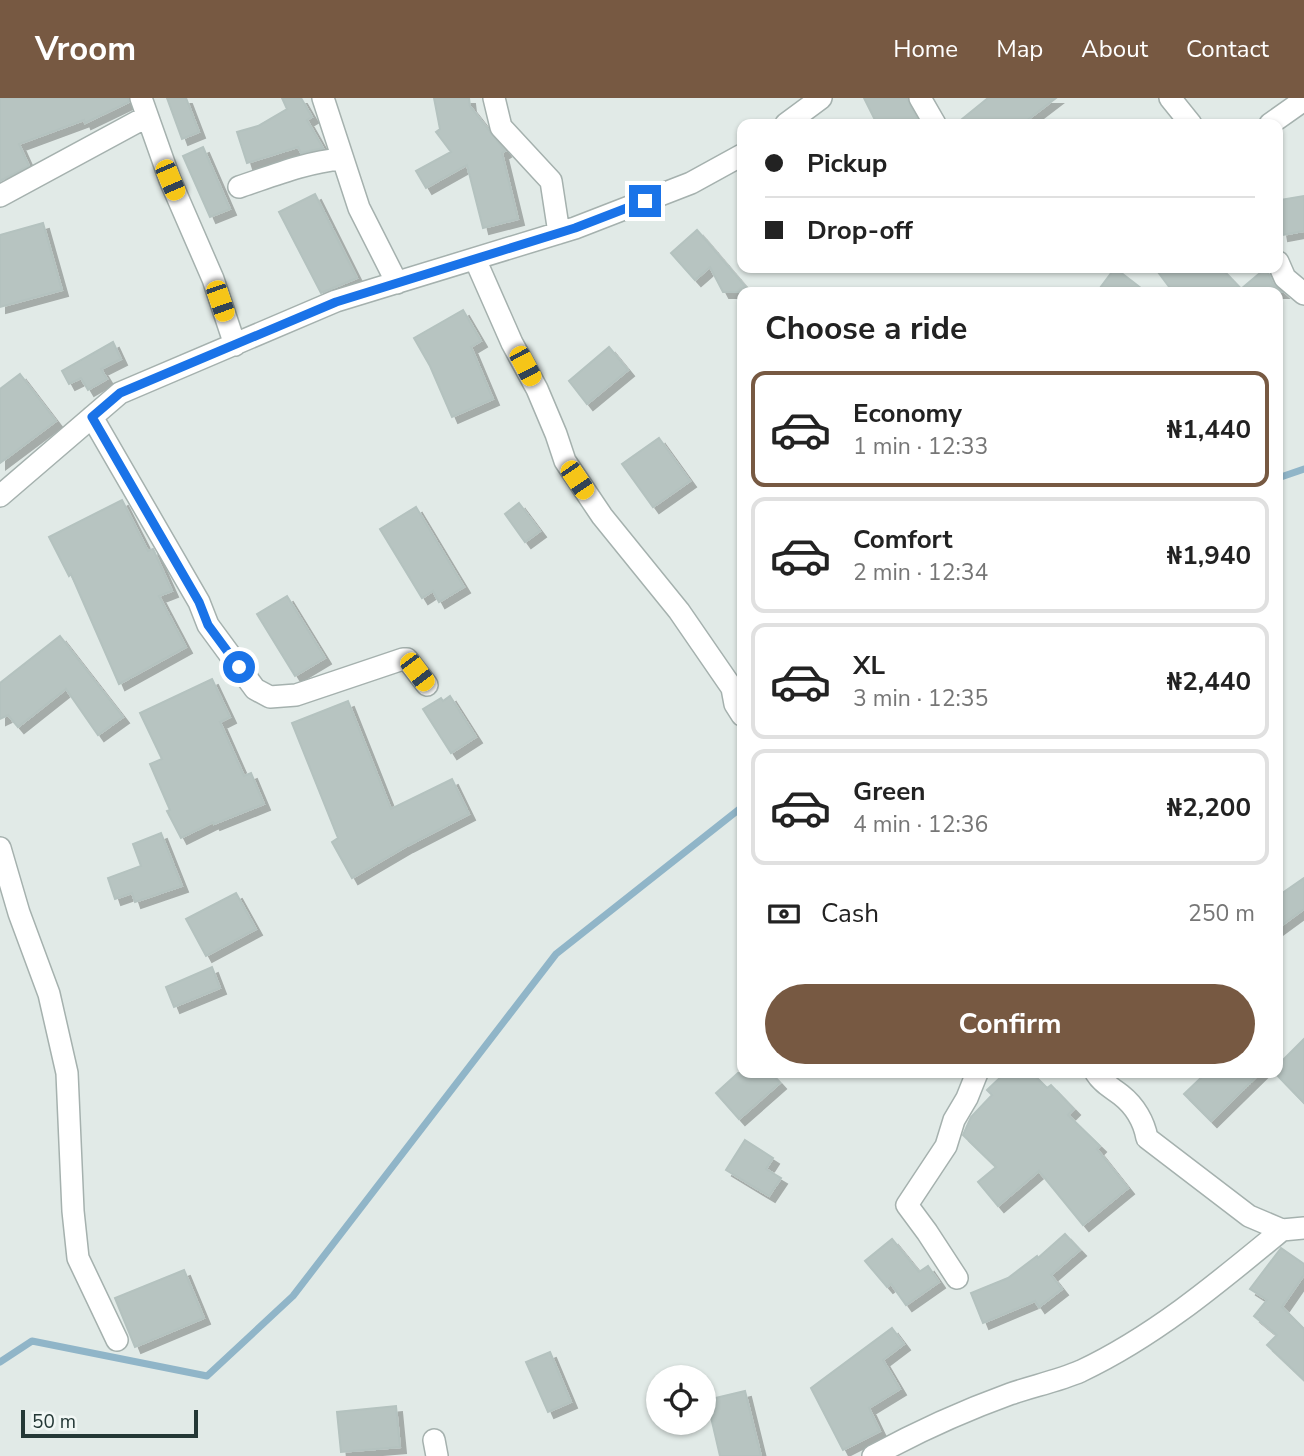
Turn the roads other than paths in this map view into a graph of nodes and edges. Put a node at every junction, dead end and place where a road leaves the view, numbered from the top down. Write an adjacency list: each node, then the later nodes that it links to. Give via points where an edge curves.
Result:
1 (323, 98): 13 (street)
2 (494, 98): 16 (street, via 501,127 551,181)
3 (821, 98): 8 (street)
4 (920, 98): 9 (street)
5 (1170, 98): 10 (street)
6 (1304, 100): 11 (street)
7 (144, 107): 15 (street); 21 (street)
8 (793, 119)
9 (932, 119)
10 (1187, 119)
11 (1277, 119)
12 (737, 158): 16 (street, via 691,183)
13 (341, 159): 14 (street); 19 (street, via 359,208)
14 (239, 187)
15 (0, 196)
16 (559, 233): 17 (street)
17 (475, 259): 19 (street); 25 (street, via 537,389 565,461 602,516 679,611 732,688)
18 (1283, 273): 20 (street)
19 (397, 283): 21 (street, via 336,302)
20 (1304, 294)
21 (235, 345): 22 (street, via 120,393)
22 (92, 417): 23 (street); 24 (street, via 208,625 255,689 270,697 296,695 403,659)
23 (0, 496)
24 (427, 685)
25 (737, 708)
26 (0, 849): 32 (street, via 49,994 67,1073 78,1258)
27 (975, 1078): 31 (street, via 946,1146 907,1205)
28 (1099, 1078): 30 (street, via 1125,1098 1144,1122 1147,1138 1248,1216)
29 (1304, 1228): 30 (street)
30 (1282, 1230): 33 (street, via 1204,1294 1108,1357 1078,1372 1009,1394)
31 (957, 1278)
32 (117, 1339)
33 (873, 1456)

